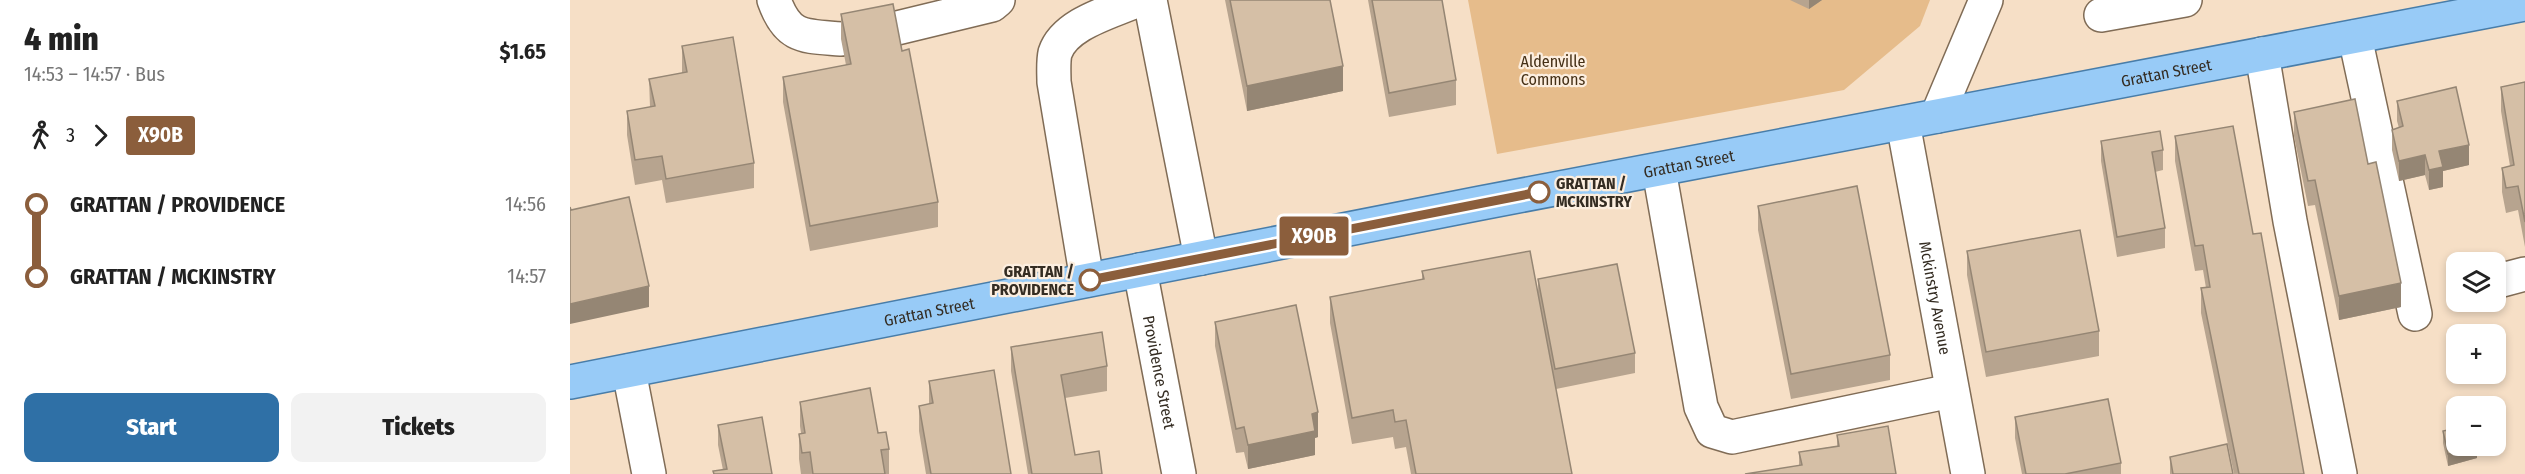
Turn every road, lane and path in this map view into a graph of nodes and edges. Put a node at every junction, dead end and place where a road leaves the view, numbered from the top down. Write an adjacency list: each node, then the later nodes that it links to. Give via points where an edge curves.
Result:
1 (774, 0): 12 (street, via 780,17 803,36)
2 (999, 0): 10 (street)
3 (1138, 0): 19 (street, via 1080,26 1063,40 1055,54 1054,82)
4 (1150, 0): 17 (street)
5 (1986, 0): 14 (street)
6 (2185, 0): 9 (street)
7 (2525, 4): 8 (main road, Grattan Street)
8 (2440, 10): 11 (main road, Grattan Street)
9 (2101, 16)
10 (893, 29)
11 (2355, 37): 13 (main road, Grattan Street); 20 (street)
12 (841, 39)
13 (2262, 54): 14 (main road, Grattan Street); 27 (street)
14 (1937, 116): 15 (main road, Grattan Street)
15 (1903, 123): 16 (main road, Grattan Street); 23 (street, Mckinstry Avenue)
16 (1659, 170): 17 (main road, Grattan Street); 23 (street, via 1701,407 1712,431 1732,437)
17 (1201, 258): 18 (main road, Grattan Street)
18 (1140, 270): 19 (main road, Grattan Street); 25 (street, Providence Street)
19 (1087, 280): 21 (main road, Grattan Street)
20 (2415, 314)
21 (629, 370): 22 (main road, Grattan Street); 24 (street)
22 (570, 382)
23 (1951, 392): 26 (street, Mckinstry Avenue)
24 (649, 474)
25 (1179, 474)
26 (1968, 474)
27 (2340, 474)

